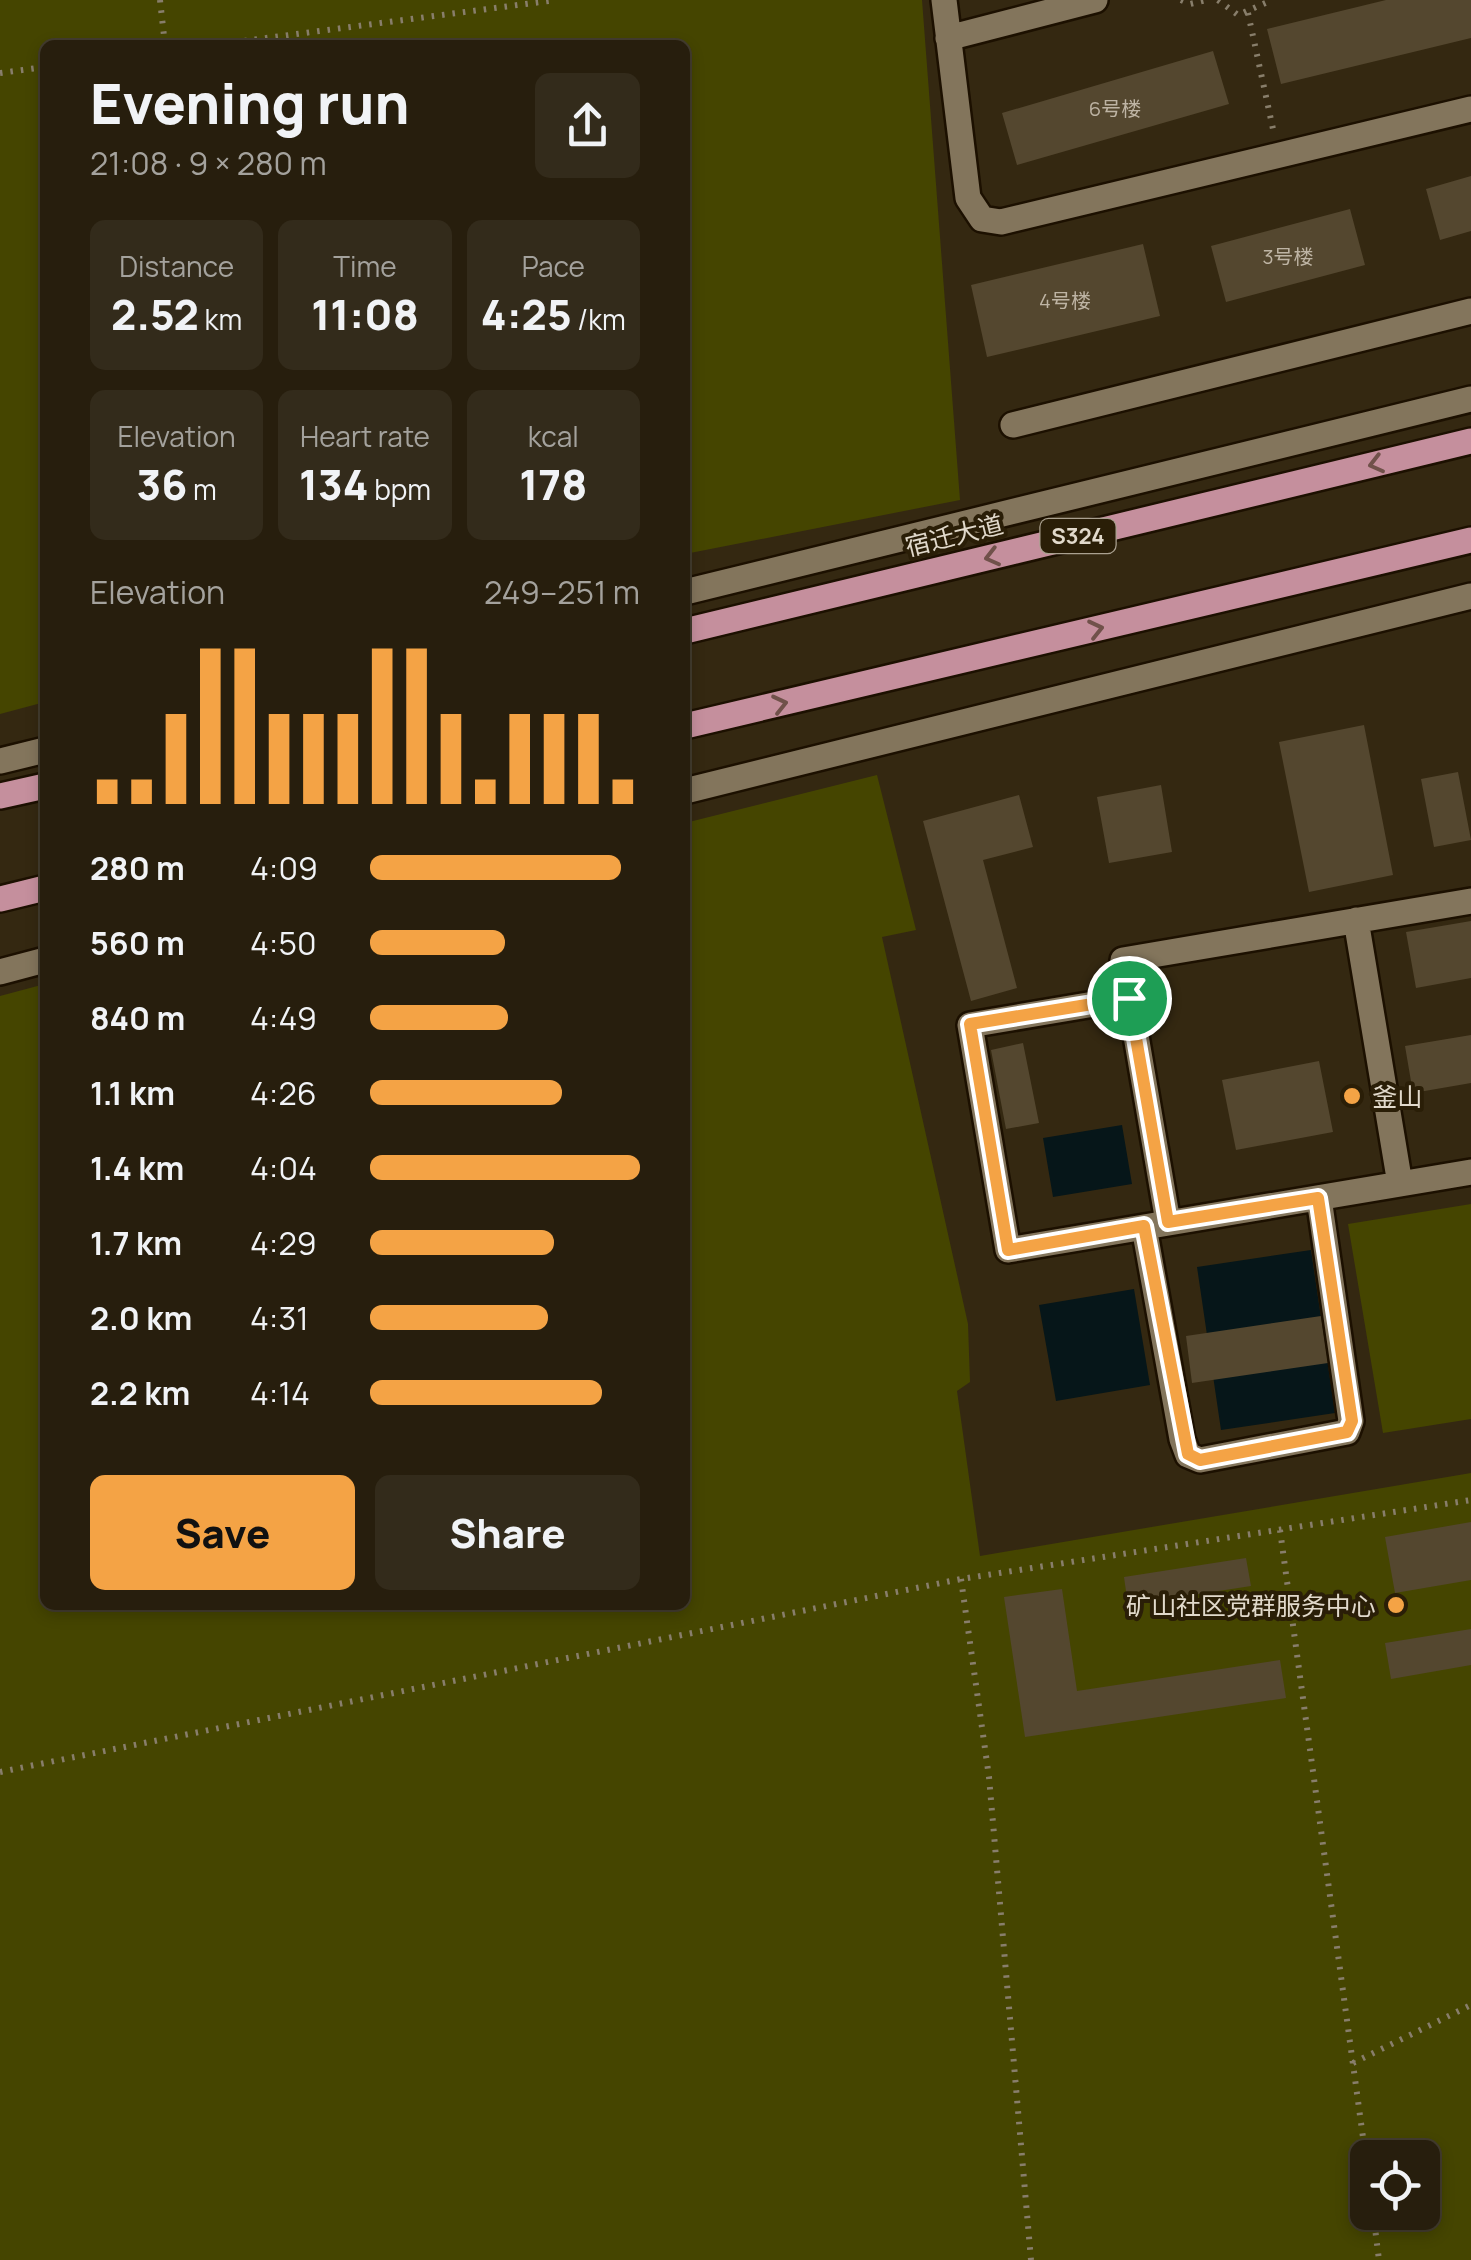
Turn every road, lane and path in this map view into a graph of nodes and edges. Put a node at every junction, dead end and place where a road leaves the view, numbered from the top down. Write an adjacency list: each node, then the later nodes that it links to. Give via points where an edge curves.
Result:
1 (160, 0): 11 (path)
2 (556, 0): 12 (path)
3 (944, 0): 10 (lane)
4 (1095, 0): 10 (lane)
5 (1181, 0): 6 (path)
6 (1207, 0)
7 (1218, 0): 9 (path, via 1238,16)
8 (1272, 0): 9 (path)
9 (1248, 13): 16 (path)
10 (948, 38): 16 (lane, via 968,198 982,219 1001,222)
11 (164, 40)
12 (251, 40)
13 (40, 68): 14 (path)
14 (0, 73)
15 (1471, 108): 16 (lane)
16 (1279, 155)
17 (1471, 311): 19 (lane)
18 (1471, 400): 22 (lane)
19 (1013, 425)
20 (1471, 440): 24 (main road, 宿迁大道 / S324, one-way to 24)
21 (1471, 540): 25 (main road, one-way to 21)
22 (690, 591)
23 (1471, 596): 29 (lane)
24 (690, 630)
25 (690, 725)
26 (40, 751): 27 (lane)
27 (0, 761)
28 (40, 787): 30 (main road)
29 (690, 789)
30 (0, 796)
31 (40, 889): 32 (main road)
32 (0, 899)
33 (1471, 901): 34 (lane)
34 (1356, 920): 37 (lane, via 1123,960); 39 (lane)
35 (40, 961): 36 (lane)
36 (0, 972)
37 (1129, 998): 41 (lane); 41 (lane, via 970,1024 1008,1250)
38 (1471, 1172): 39 (lane)
39 (1400, 1184): 40 (lane)
40 (1318, 1198): 41 (lane); 41 (lane, via 1352,1421 1347,1432 1200,1460 1188,1454 1182,1439)
41 (1156, 1224)
42 (1471, 1500): 43 (path)
43 (1280, 1530): 44 (path); 47 (path)
44 (961, 1579): 45 (path); 50 (path, via 989,1777)
45 (0, 1772)
46 (1471, 2005): 47 (path)
47 (1353, 2063): 48 (path)
48 (1363, 2140)
49 (1375, 2230): 51 (path)
50 (1031, 2260)
51 (1379, 2260)

